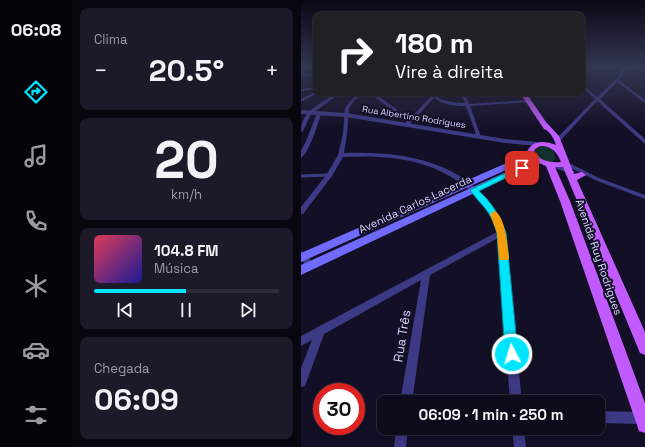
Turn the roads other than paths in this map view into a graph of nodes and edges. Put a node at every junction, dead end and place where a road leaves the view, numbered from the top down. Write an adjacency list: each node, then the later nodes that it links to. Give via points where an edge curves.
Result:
1 (313, 88): 5 (street)
2 (585, 88): 14 (street)
3 (609, 88): 14 (street)
4 (627, 88): 17 (street)
5 (301, 90)
6 (313, 95): 16 (street)
7 (334, 96): 20 (street)
8 (359, 96): 22 (street, via 348,105)
9 (375, 96): 25 (street)
10 (435, 96): 23 (street)
11 (437, 96): 18 (street, via 446,102)
12 (464, 96): 18 (street)
13 (526, 96): 15 (main road)
14 (597, 99): 32 (street, via 567,131); 33 (street)
15 (529, 100): 18 (street); 29 (main road)
16 (301, 101)
17 (645, 102)
18 (467, 105): 31 (street)
19 (301, 112): 20 (street, Rua Albertino Rodrigues)
20 (309, 113): 21 (street, Rua Albertino Rodrigues); 30 (street)
21 (319, 114): 22 (street, Rua Albertino Rodrigues); 40 (street)
22 (346, 115): 24 (street, Rua Albertino Rodrigues); 28 (street)
23 (416, 115): 25 (street); 27 (street)
24 (360, 117): 26 (street, Rua Albertino Rodrigues); 28 (street)
25 (405, 118): 26 (street); 27 (street)
26 (394, 123): 27 (street, Rua Albertino Rodrigues)
27 (408, 123): 31 (street, Rua Albertino Rodrigues)
28 (346, 124): 39 (street)
29 (544, 124): 32 (main road); 36 (main road, via 552,139)
30 (301, 131)
31 (479, 137): 34 (street, Rua Albertino Rodrigues)
32 (556, 137): 37 (main road, Avenida Ruy Rodrigues)
33 (644, 139)
34 (505, 141): 35 (street, Rua Albertino Rodrigues); 38 (street, Rua Albertino Rodrigues)
35 (537, 144): 36 (main road); 38 (main road)
36 (547, 144): 37 (main road)
37 (560, 151): 42 (main road, Avenida Ruy Rodrigues)
38 (530, 153): 41 (main road, Avenida Ruy Rodrigues); 46 (main road, Avenida Carlos Lacerda)
39 (341, 155): 43 (street); 46 (street, via 413,158 441,168)
40 (301, 156)
41 (544, 163): 42 (main road); 46 (main road, Avenida Carlos Lacerda); 59 (main road, Avenida Ruy Rodrigues, via 565,201)
42 (573, 173): 45 (street); 45 (street); 54 (main road, Avenida Ruy Rodrigues)
43 (330, 175): 44 (lane); 48 (street)
44 (301, 176)
45 (597, 179): 47 (street)
46 (471, 188): 49 (street, via 497,218); 50 (main road, Avenida Carlos Lacerda)
47 (645, 197)
48 (301, 212)
49 (501, 233): 51 (street); 57 (street)
50 (303, 261)
51 (426, 273): 52 (street); 56 (street, Rua Três)
52 (320, 331): 53 (street); 55 (street)
53 (301, 341)
54 (645, 348)
55 (301, 382)
56 (407, 395)
57 (515, 395)
58 (605, 417): 59 (street)
59 (644, 420)
60 (401, 435): 62 (street)
61 (519, 435): 63 (street)
62 (400, 447)
63 (520, 447)

